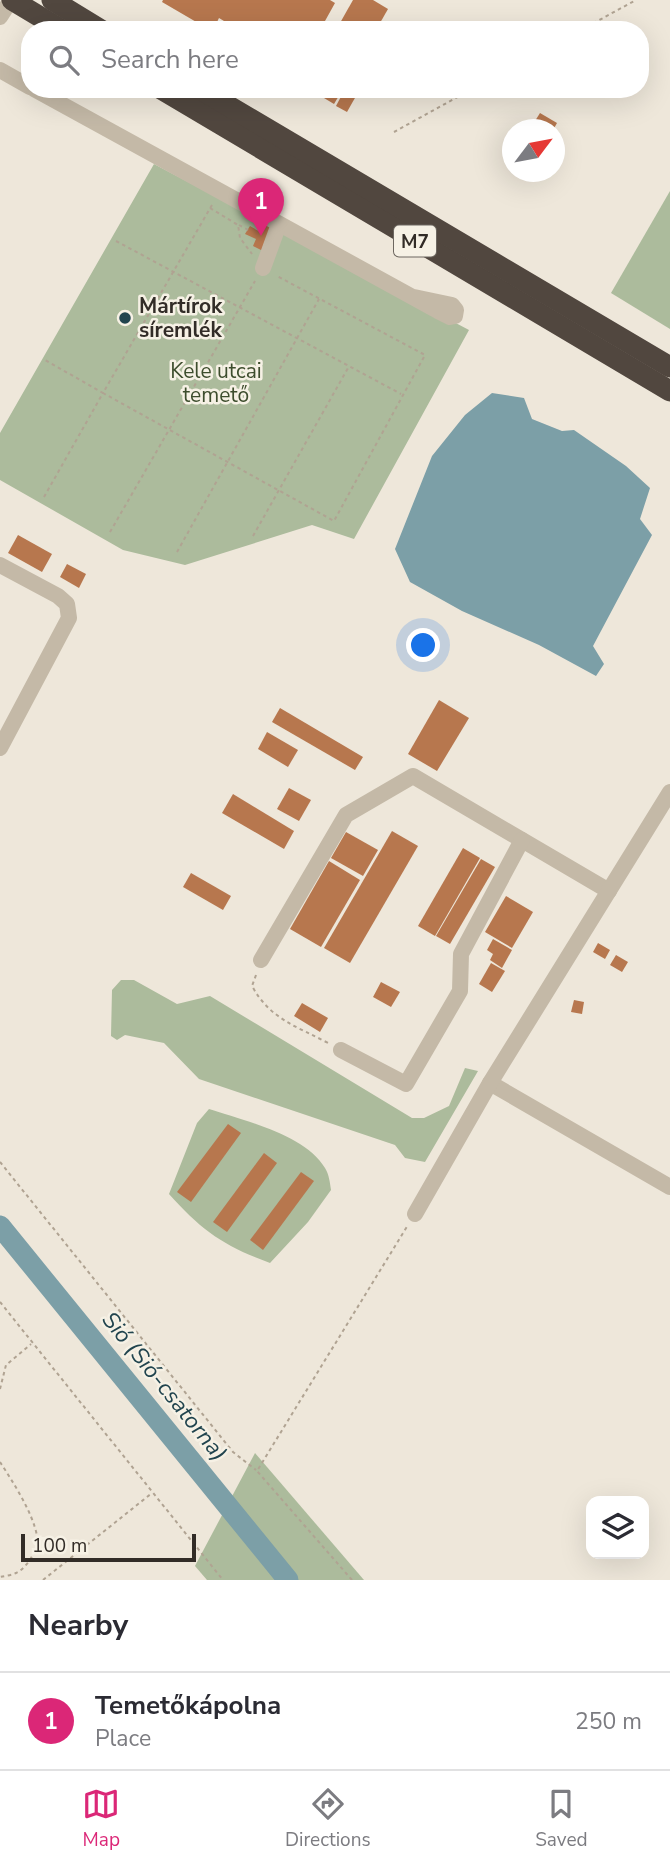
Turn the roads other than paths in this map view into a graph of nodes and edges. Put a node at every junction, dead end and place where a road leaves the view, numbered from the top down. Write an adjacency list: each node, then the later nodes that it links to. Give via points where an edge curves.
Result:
1 (11, 0): 3 (street); 4 (highway)
2 (52, 0): 5 (highway)
3 (0, 17)
4 (47, 21)
5 (86, 21)
6 (0, 70): 7 (street)
7 (21, 82)
8 (50, 98): 11 (street)
9 (176, 98): 15 (highway, M7)
10 (216, 98): 14 (highway, M7)
11 (279, 224): 12 (street); 13 (street)
12 (263, 268)
13 (414, 297)
14 (670, 367)
15 (670, 391)
16 (0, 565): 17 (street, via 58,596 67,604 69,618)
17 (6, 720): 18 (street)
18 (0, 748)
19 (670, 792): 21 (street)
20 (522, 839): 21 (street); 22 (street, via 413,776 346,815); 23 (street, via 461,954 460,991 406,1084)
21 (609, 891): 24 (street)
22 (261, 960)
23 (341, 1050)
24 (490, 1083): 25 (street); 26 (street)
25 (670, 1187)
26 (415, 1214)

